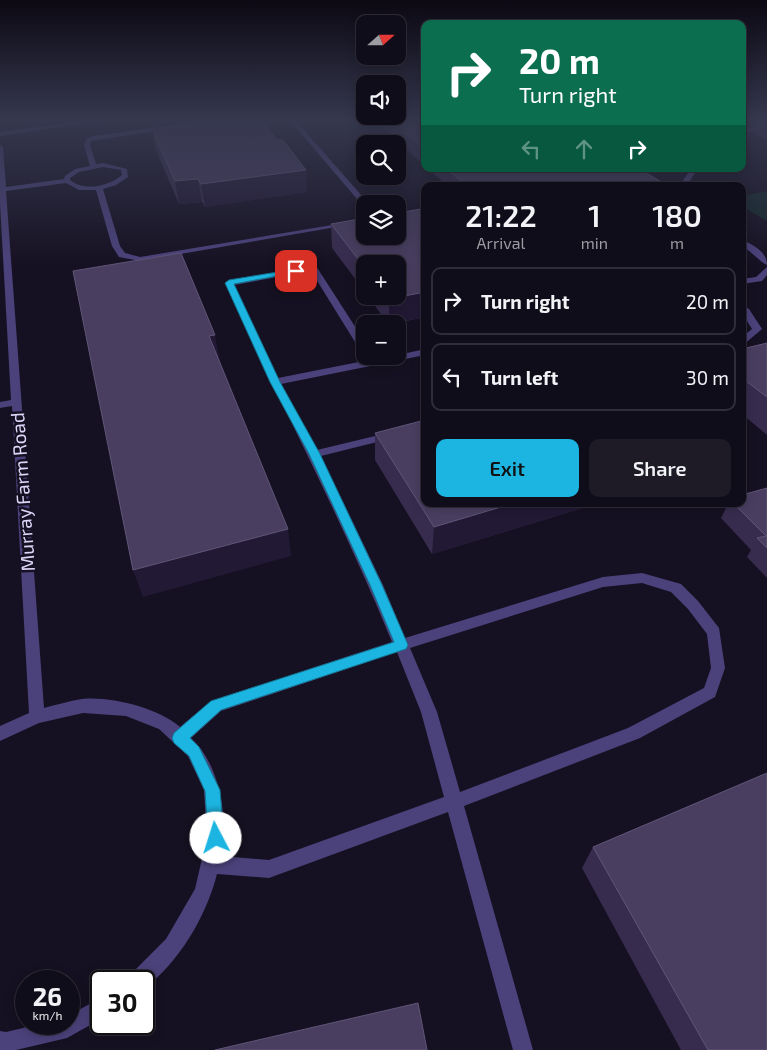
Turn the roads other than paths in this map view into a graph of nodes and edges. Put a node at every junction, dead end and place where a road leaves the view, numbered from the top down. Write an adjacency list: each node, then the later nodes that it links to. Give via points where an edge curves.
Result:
1 (0, 168): 7 (street, Murray Farm Road)
2 (88, 168): 5 (street, via 71,174)
3 (120, 168): 6 (street, via 126,172 123,180)
4 (334, 168): 8 (street)
5 (67, 181): 6 (street, via 81,188); 7 (street)
6 (99, 188): 9 (street, via 116,246 122,255 140,259)
7 (1, 189): 21 (street, Murray Farm Road)
8 (358, 195)
9 (356, 223)
10 (746, 245): 11 (street)
11 (767, 262)
12 (767, 270): 13 (street, via 759,279)
13 (746, 281)
14 (746, 311): 16 (street, via 756,328)
15 (356, 336): 20 (street, via 313,268 229,283)
16 (746, 339)
17 (421, 353): 18 (street)
18 (406, 354)
19 (356, 363): 20 (street)
20 (275, 382): 24 (street)
21 (16, 402): 22 (street); 26 (street, Murray Farm Road)
22 (0, 405)
23 (421, 428): 24 (street)
24 (314, 454): 25 (street)
25 (401, 645): 28 (street, via 216,706); 29 (street, via 429,712); 29 (street, via 603,582 642,578 676,588 694,605 714,632 718,668 710,692 634,733)
26 (36, 717): 27 (street); 28 (street, via 83,706 126,709 165,724)
27 (0, 734)
28 (179, 738): 30 (street, via 194,752 212,790 216,838)
29 (454, 802): 30 (street, via 270,869); 34 (street)
30 (210, 864): 31 (street, via 203,892 173,946)
31 (149, 970)
32 (90, 1014): 33 (street, via 67,1028)
33 (3, 1044)
34 (523, 1050)

